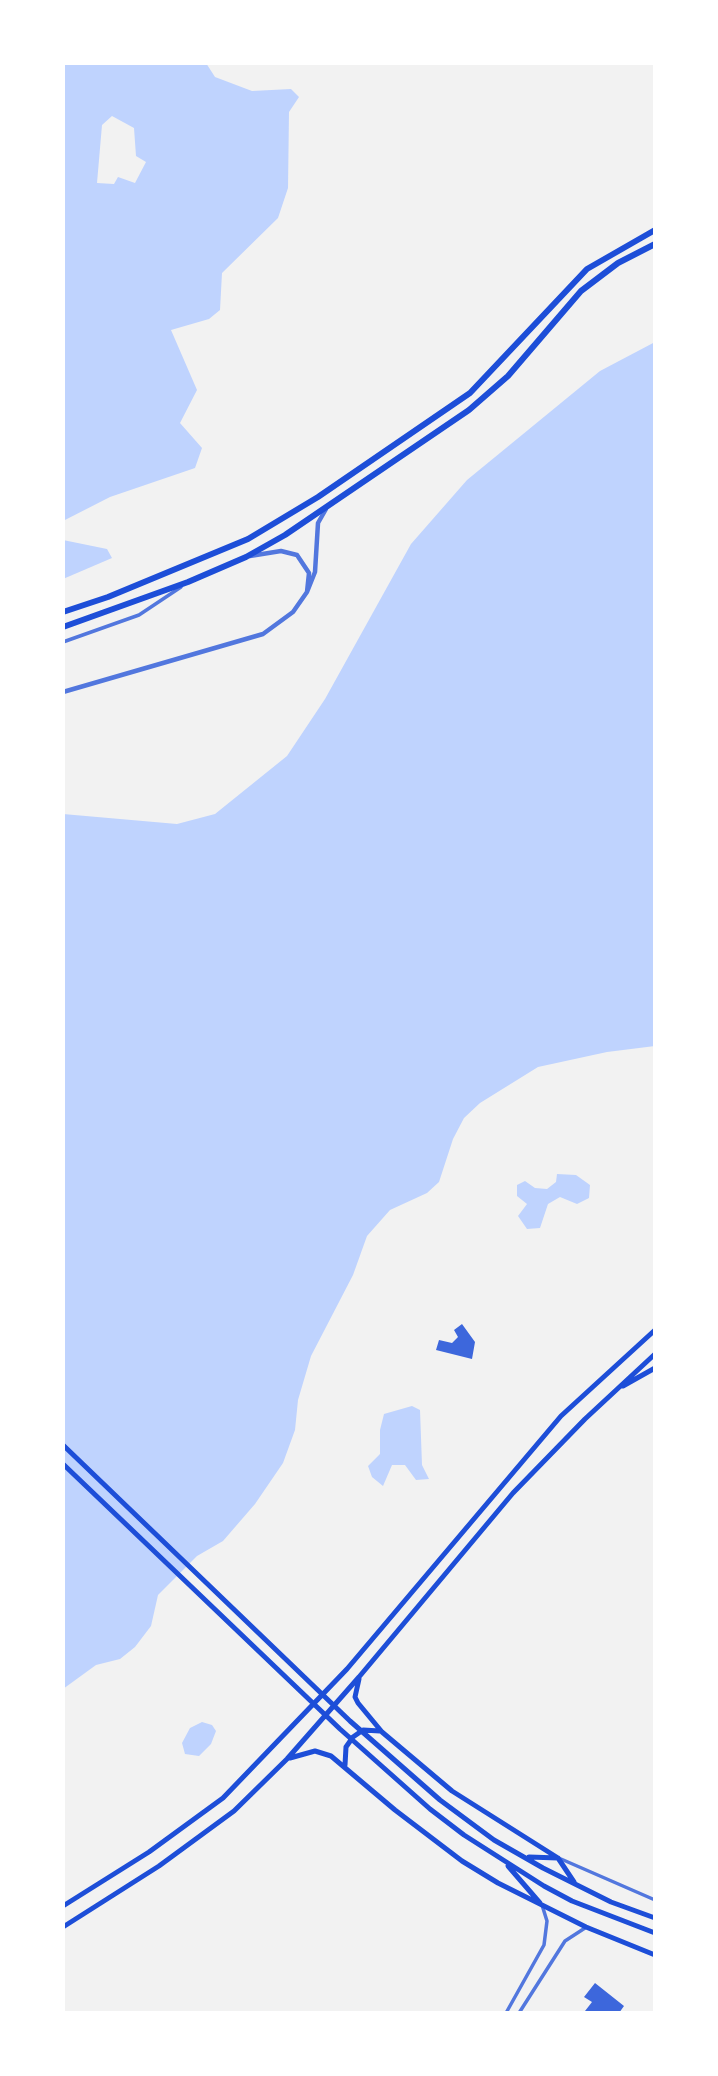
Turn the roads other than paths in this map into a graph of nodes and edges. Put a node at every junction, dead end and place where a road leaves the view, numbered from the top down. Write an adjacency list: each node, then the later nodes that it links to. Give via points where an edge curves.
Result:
1 (655, 229): 7 (main road, via 587,269 470,393 318,497 248,539)
2 (655, 244): 3 (main road, via 588,285 508,376 469,410)
3 (330, 504): 4 (main road); 6 (street, via 318,523 315,572)
4 (246, 557): 5 (main road); 6 (street, via 281,551 297,555 309,573)
5 (188, 582): 8 (main road); 9 (street, via 139,615)
6 (307, 592): 10 (street, via 293,612 263,634)
7 (63, 612)
8 (63, 627)
9 (63, 642)
10 (63, 692)
11 (655, 1330): 17 (main road, via 561,1416)
12 (655, 1354): 14 (main road)
13 (655, 1368): 14 (main road)
14 (615, 1391): 18 (main road, via 513,1493)
15 (63, 1445): 23 (main road, via 350,1721 440,1800)
16 (63, 1464): 25 (main road, via 340,1730 430,1810)
17 (383, 1626): 18 (main road); 29 (main road, via 223,1798)
18 (395, 1635): 19 (main road)
19 (359, 1677): 20 (main road, via 355,1697); 21 (main road)
20 (382, 1732): 22 (main road, via 363,1730 353,1737 346,1747); 24 (main road, via 452,1791)
21 (287, 1759): 22 (main road, via 315,1751); 31 (main road, via 234,1811)
22 (345, 1765): 28 (main road, via 462,1861)
23 (522, 1856): 24 (main road); 26 (main road)
24 (558, 1858): 26 (main road); 27 (street)
25 (500, 1859): 28 (main road); 33 (main road, via 572,1900)
26 (576, 1885): 30 (main road)
27 (655, 1900)
28 (542, 1905): 32 (main road); 35 (street, via 547,1921 544,1945)
29 (63, 1906)
30 (655, 1918)
31 (63, 1927)
32 (586, 1927): 34 (main road); 36 (street, via 565,1941)
33 (655, 1933)
34 (654, 1953)
35 (506, 2013)
36 (519, 2013)

